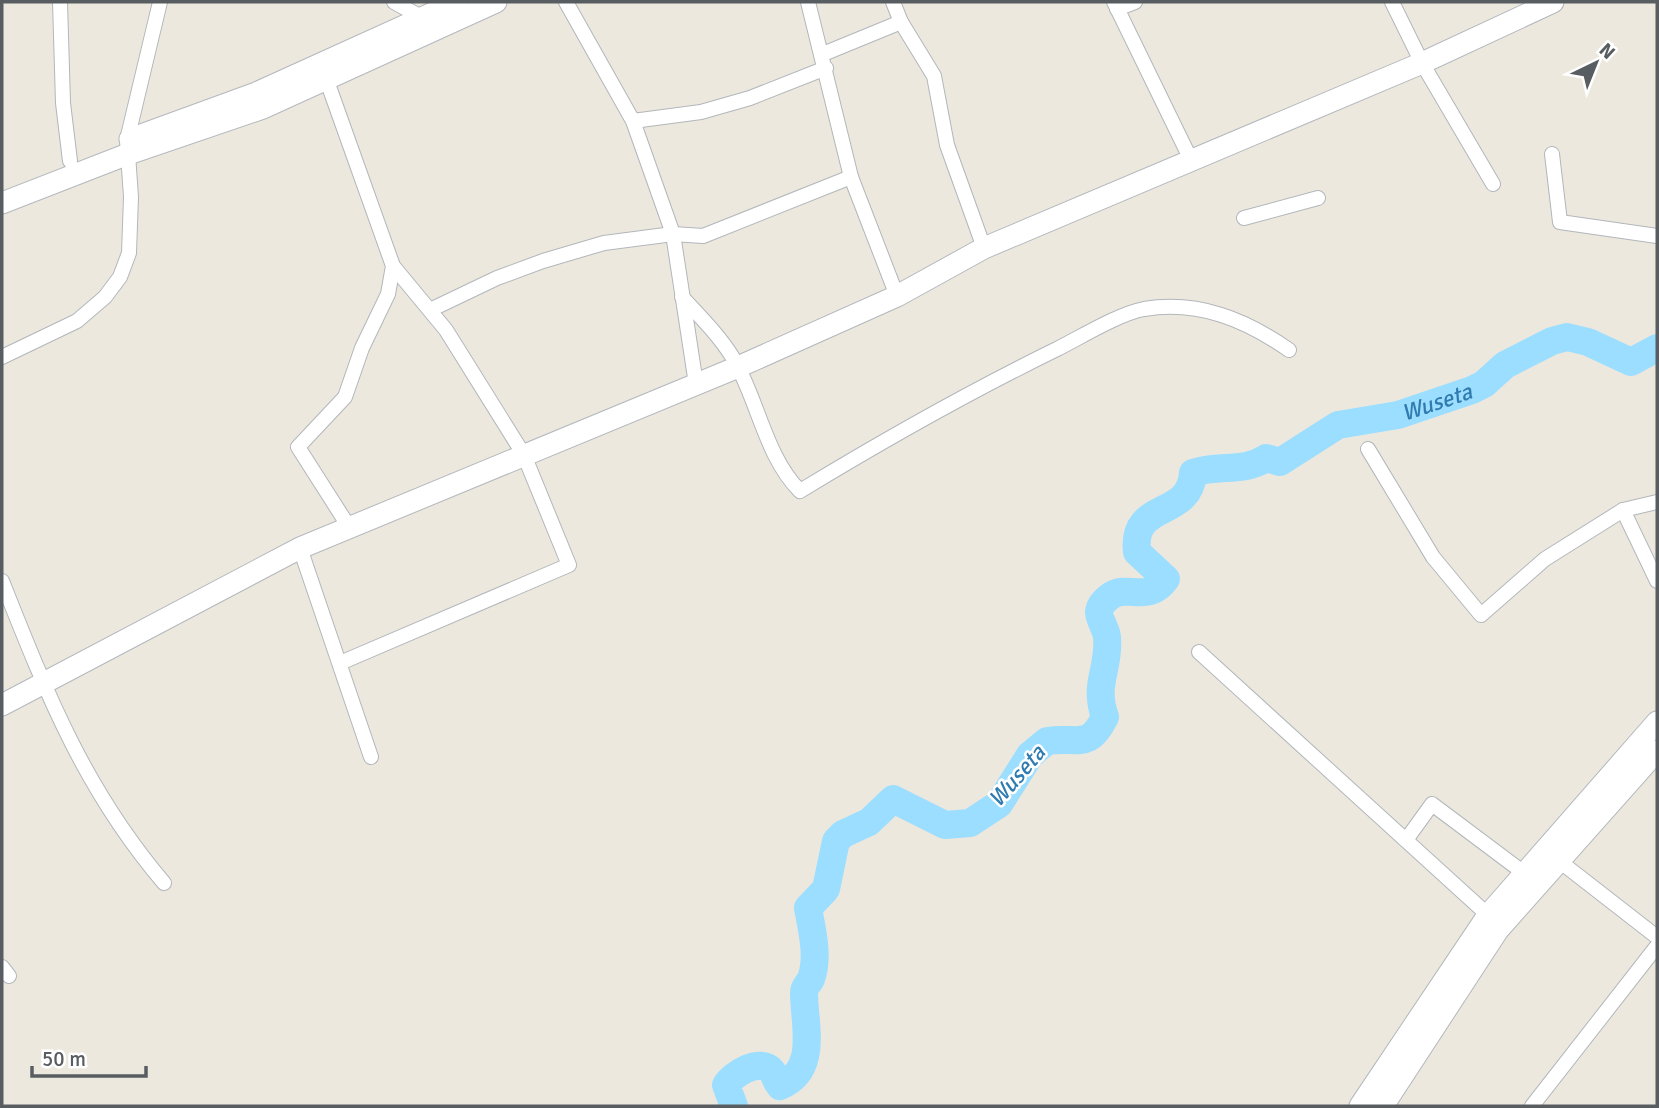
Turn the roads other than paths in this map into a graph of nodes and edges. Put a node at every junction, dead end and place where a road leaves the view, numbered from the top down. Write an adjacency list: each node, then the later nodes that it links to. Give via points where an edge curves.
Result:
1 (60, 2): 21 (street)
2 (160, 2): 19 (street)
3 (394, 2): 13 (street)
4 (457, 2): 13 (street)
5 (496, 2): 17 (street)
6 (566, 2): 18 (street)
7 (808, 2): 15 (street)
8 (893, 2): 14 (street)
9 (1135, 2): 12 (street)
10 (1392, 2): 16 (street)
11 (1553, 2): 16 (street)
12 (1116, 5): 22 (street)
13 (424, 18): 19 (street)
14 (901, 22): 15 (street); 31 (street, via 934,76 947,145)
15 (824, 61): 18 (street, via 750,98 701,112); 23 (street)
16 (1422, 63): 22 (street); 24 (street)
17 (327, 81): 19 (street, via 263,108); 32 (street)
18 (633, 121): 29 (street)
19 (128, 147): 21 (street); 27 (street); 37 (street, via 129,253 120,276 105,297 77,321)
20 (1552, 154): 30 (street, via 1560,222)
21 (70, 161): 25 (street)
22 (1192, 162): 31 (street)
23 (851, 177): 29 (street, via 703,236); 33 (street)
24 (1493, 184)
25 (2, 188)
26 (1318, 198): 28 (street)
27 (2, 204)
28 (1244, 218)
29 (673, 234): 34 (street); 35 (street, via 604,243 543,261)
30 (1657, 236)
31 (984, 248): 33 (street)
32 (393, 266): 35 (street); 44 (street, via 388,294 345,397 298,447)
33 (897, 296): 38 (street)
34 (682, 298): 38 (street, via 723,341); 39 (street)
35 (430, 310): 41 (street)
36 (1289, 350): 38 (street, via 1222,313 1180,307 1142,310 980,387 800,491 785,476)
37 (2, 357)
38 (738, 367): 39 (street)
39 (696, 384): 41 (street)
40 (1368, 449): 43 (street, via 1433,556 1481,615 1545,559)
41 (524, 455): 44 (street); 49 (street, via 569,565)
42 (1657, 502): 43 (street)
43 (1623, 510): 47 (street)
44 (349, 527): 45 (street)
45 (300, 548): 49 (street); 50 (street)
46 (2, 581): 50 (street)
47 (1657, 581)
48 (1199, 652): 55 (street)
49 (340, 663): 54 (street)
50 (41, 681): 51 (street); 58 (street, via 114,821)
51 (2, 705)
52 (1657, 722): 57 (street)
53 (1657, 751): 56 (street)
54 (371, 757)
55 (1406, 840): 57 (street, via 1432,804); 59 (street)
56 (1558, 860): 60 (street); 62 (street, via 1498,930)
57 (1524, 873): 59 (street)
58 (164, 883)
59 (1488, 915): 63 (street)
60 (1657, 937)
61 (1657, 946): 64 (street)
62 (1384, 1105)
63 (1360, 1106)
64 (1532, 1106)

